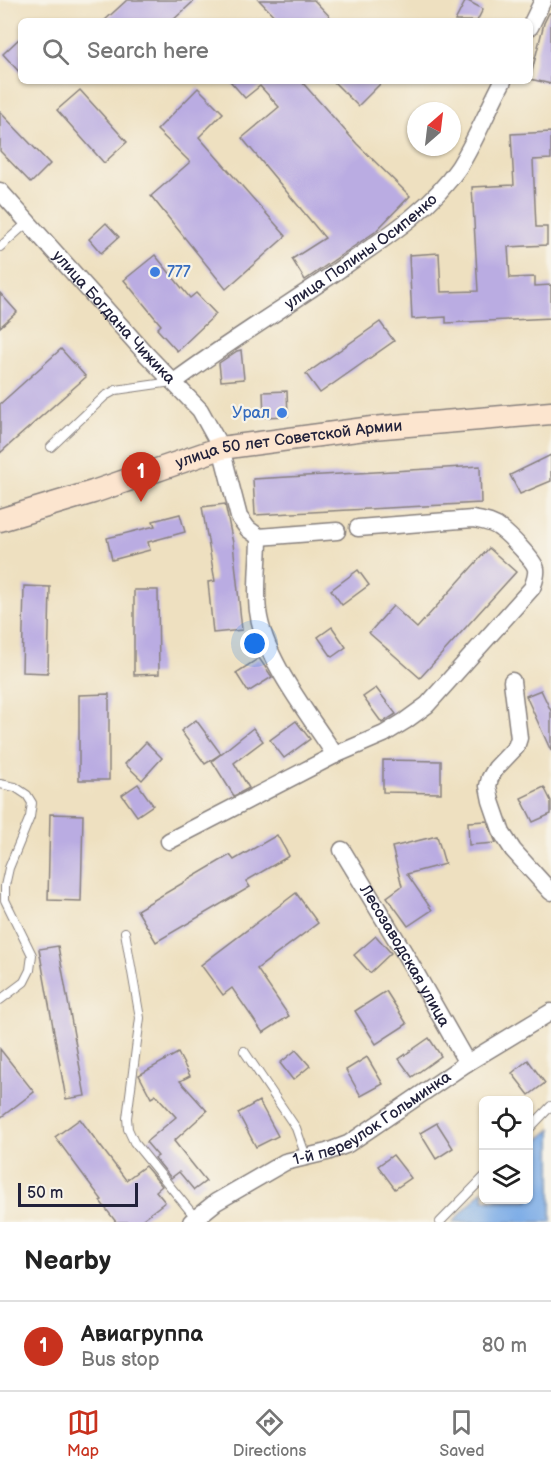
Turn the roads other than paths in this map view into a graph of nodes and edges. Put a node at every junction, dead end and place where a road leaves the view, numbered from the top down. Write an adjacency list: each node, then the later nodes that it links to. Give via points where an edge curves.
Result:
1 (543, 0): 2 (street)
2 (533, 21)
3 (500, 84): 7 (street, улица Полины Осипенко, via 458,167 406,223)
4 (0, 191): 5 (street, улица Богдана Чижика)
5 (28, 222): 6 (lane); 7 (street, улица Богдана Чижика)
6 (0, 247)
7 (174, 382): 9 (lane, via 116,390); 10 (street, улица Богдана Чижика, via 200,410)
8 (551, 413): 10 (main road, улица 50 лет Советской Армии, via 372,428)
9 (51, 447)
10 (221, 448): 11 (main road, улица 50 лет Советской Армии); 14 (street, via 239,518)
11 (0, 520)
12 (358, 528): 16 (street, via 473,519 488,522 501,528 533,562 536,579 427,705 384,734)
13 (337, 531): 14 (street)
14 (259, 537): 16 (street, via 261,629 278,667)
15 (512, 681): 20 (street, via 519,738 516,747 496,768 488,786 502,833)
16 (335, 755): 18 (street)
17 (0, 783): 22 (lane, via 15,787 32,803 9,868 5,900 32,955 24,982)
18 (169, 840)
19 (342, 850): 25 (street, Лесозаводская улица)
20 (551, 892)
21 (125, 932): 30 (lane, via 140,1018 128,1129)
22 (0, 1000)
23 (551, 1012): 25 (street, 1-й переулок Гольминка)
24 (244, 1051): 28 (lane, via 296,1128)
25 (467, 1064): 28 (street, 1-й переулок Гольминка, via 348,1144)
26 (551, 1106): 27 (lane)
27 (533, 1125)
28 (306, 1157): 30 (street, 1-й переулок Гольминка, via 285,1162)
29 (479, 1181): 31 (lane)
30 (193, 1219)
31 (440, 1222)

